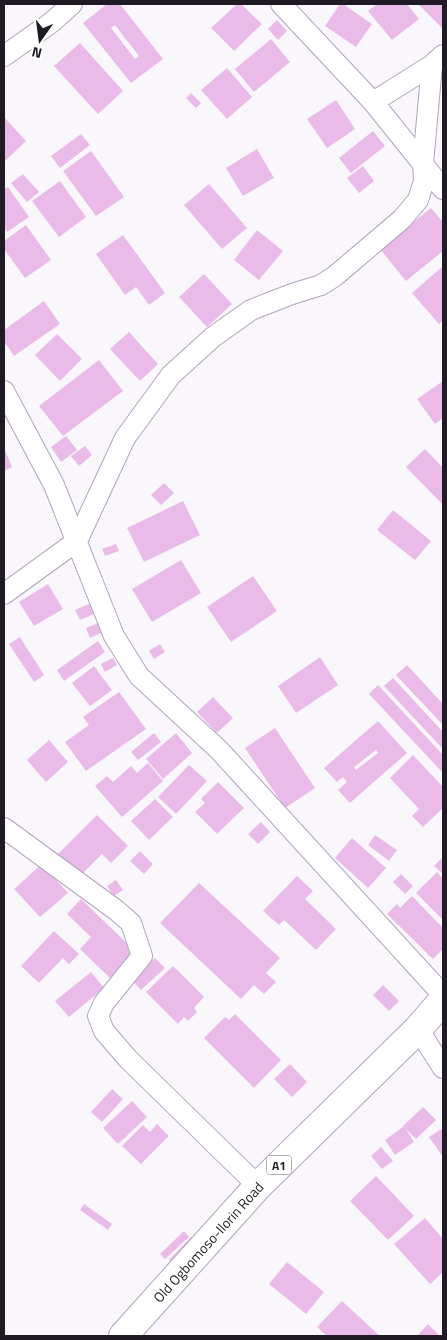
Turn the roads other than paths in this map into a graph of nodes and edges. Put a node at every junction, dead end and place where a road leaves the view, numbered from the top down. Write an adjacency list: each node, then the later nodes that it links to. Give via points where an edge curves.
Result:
1 (72, 4): 3 (street)
2 (281, 4): 5 (street)
3 (4, 56)
4 (438, 60): 5 (street); 6 (street)
5 (373, 102): 6 (street)
6 (423, 163): 7 (street); 9 (street, via 424,181 418,200 402,219 335,276 321,285 251,310 213,337 171,375 125,438)
7 (443, 190)
8 (4, 391): 9 (street, via 54,485)
9 (77, 541): 10 (street); 12 (street, via 114,636 139,676 219,750)
10 (4, 594)
11 (4, 828): 16 (street, via 131,923 142,956 104,1003 98,1016 104,1031 128,1059)
12 (443, 995)
13 (443, 1000): 14 (highway, Old Ogbomoso-Ilorin Road / A1)
14 (418, 1029): 15 (street); 16 (highway, Old Ogbomoso-Ilorin Road / A1)
15 (443, 1068)
16 (258, 1186): 17 (highway, Old Ogbomoso-Ilorin Road / A1)
17 (123, 1336)

